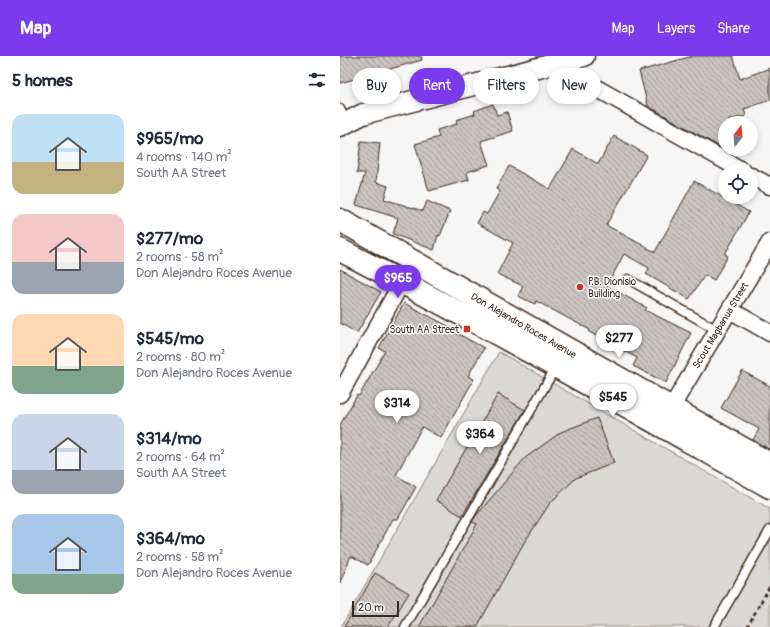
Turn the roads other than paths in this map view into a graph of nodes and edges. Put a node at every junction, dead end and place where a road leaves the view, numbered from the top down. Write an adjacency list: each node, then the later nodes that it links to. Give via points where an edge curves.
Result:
1 (584, 56): 2 (street)
2 (554, 64): 3 (street, via 363,114); 4 (street)
3 (341, 115)
4 (731, 164)
5 (758, 180): 6 (street)
6 (770, 186)
7 (340, 220): 10 (main road, Don Alejandro Roces Avenue)
8 (770, 242): 13 (street, Scout Magbanua Street)
9 (340, 250): 12 (main road, Don Alejandro Roces Avenue)
10 (413, 262): 12 (street); 16 (main road, Don Alejandro Roces Avenue)
11 (628, 279): 14 (lane)
12 (402, 282): 16 (main road, Don Alejandro Roces Avenue); 17 (street)
13 (730, 310): 14 (street, Scout Magbanua Street); 15 (street)
14 (717, 330): 18 (street, Scout Magbanua Street)
15 (770, 333)
16 (561, 357): 18 (main road, Don Alejandro Roces Avenue); 20 (main road, Don Alejandro Roces Avenue); 22 (lane)
17 (340, 394)
18 (671, 408): 19 (main road, Don Alejandro Roces Avenue)
19 (770, 464)
20 (770, 487)
21 (770, 530): 23 (lane)
22 (405, 627)
23 (714, 627)

